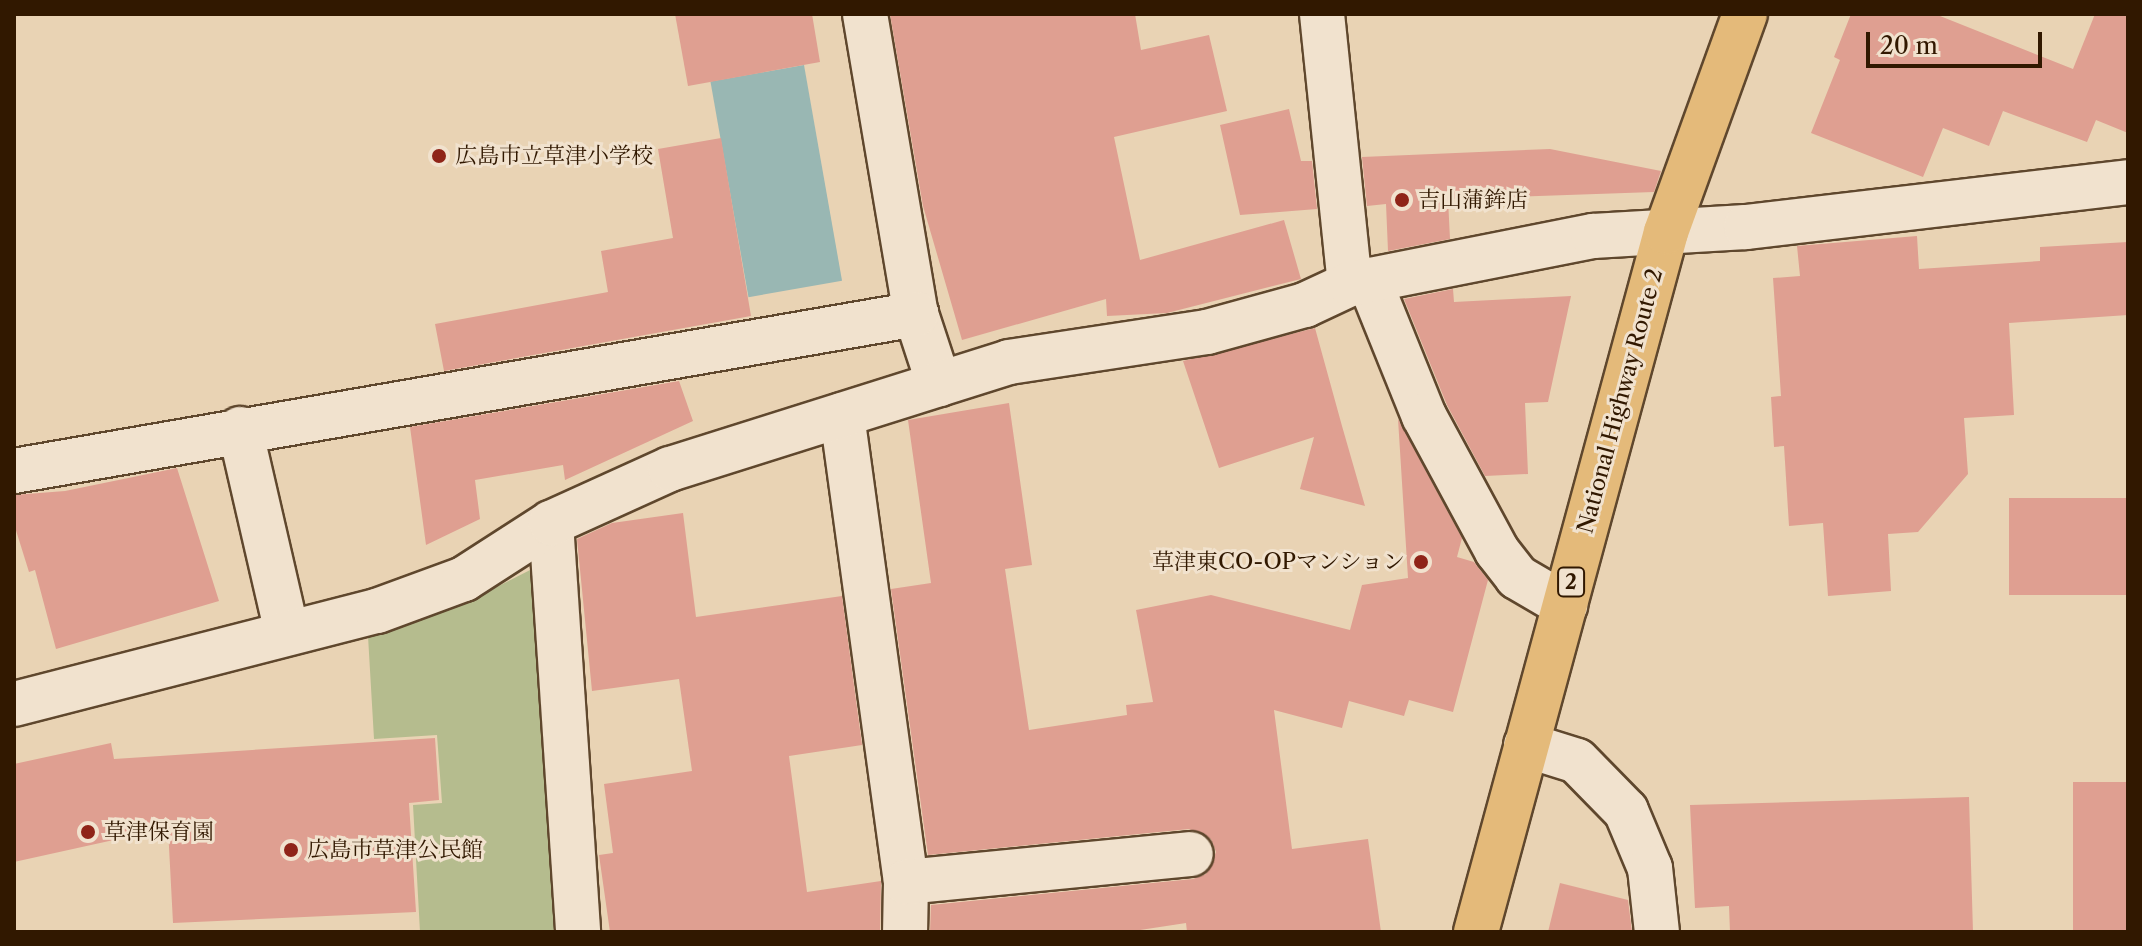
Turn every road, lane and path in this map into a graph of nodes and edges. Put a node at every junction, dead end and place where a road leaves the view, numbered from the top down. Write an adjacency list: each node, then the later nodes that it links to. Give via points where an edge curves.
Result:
1 (865, 14): 7 (street)
2 (1322, 14): 6 (street)
3 (1745, 14): 5 (highway, National Highway Route 2 / 2)
4 (2128, 182): 5 (street)
5 (1666, 232): 6 (street, via 1593,236); 13 (highway, National Highway Route 2 / 2)
6 (1360, 282): 8 (street, via 1305,305 1207,332 1154,344 1052,352); 13 (street, via 1497,551 1517,577)
7 (916, 314): 8 (street); 10 (street)
8 (939, 384): 9 (street)
9 (842, 415): 12 (street, via 670,469); 18 (street)
10 (240, 429): 11 (street); 14 (street)
11 (14, 471)
12 (551, 523): 14 (street, via 464,579 377,611); 19 (street)
13 (1565, 605): 16 (highway, National Highway Route 2 / 2)
14 (287, 632): 15 (street)
15 (14, 704)
16 (1526, 745): 21 (highway, National Highway Route 2 / 2); 22 (street, via 1577,761 1626,811 1650,868)
17 (1191, 854): 18 (street)
18 (906, 882): 20 (street)
19 (578, 932)
20 (905, 932)
21 (1476, 932)
22 (1657, 932)

